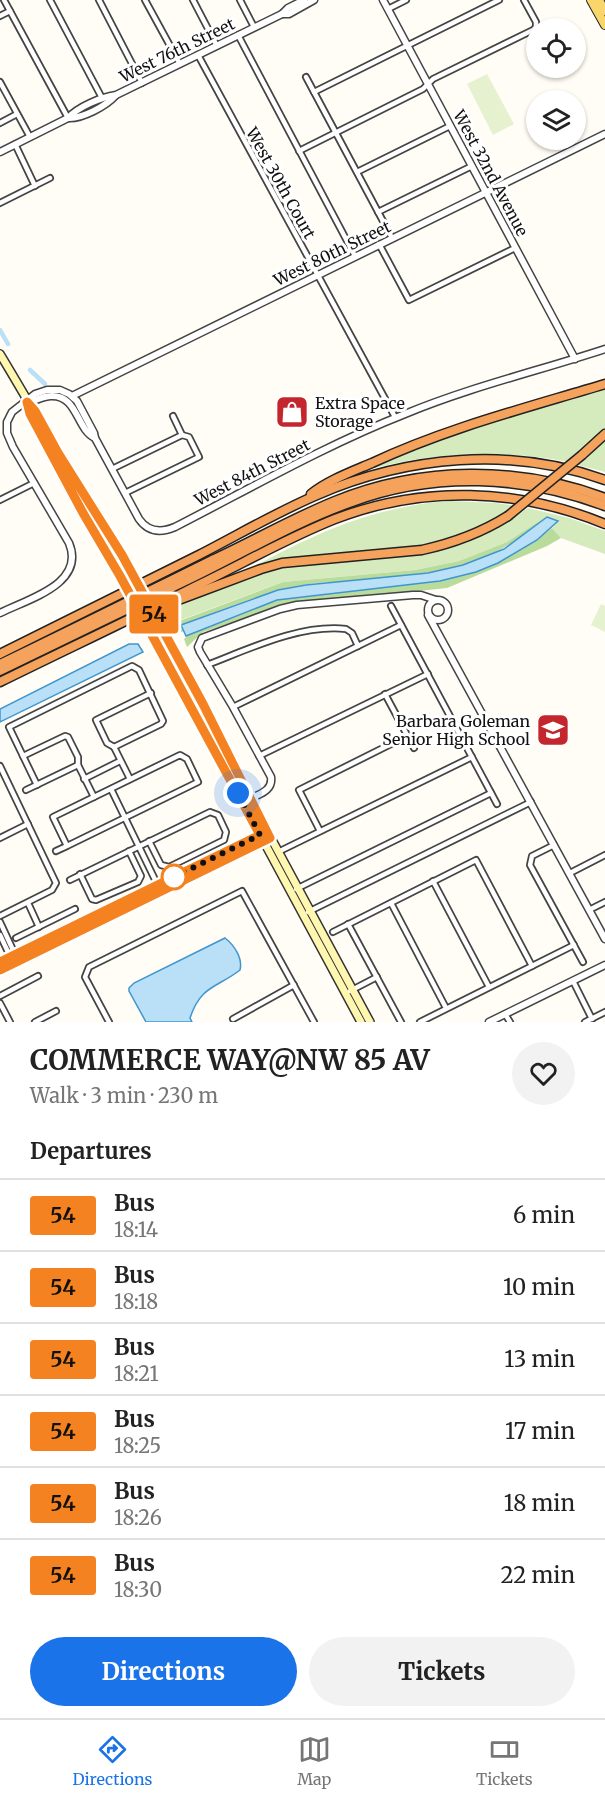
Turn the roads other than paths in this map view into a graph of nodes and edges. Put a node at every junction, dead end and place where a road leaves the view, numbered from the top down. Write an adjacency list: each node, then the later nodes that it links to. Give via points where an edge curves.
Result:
1 (4, 0): 17 (street)
2 (50, 0): 33 (street)
3 (99, 0): 29 (street)
4 (145, 0): 26 (street)
5 (193, 0): 23 (street)
6 (240, 0): 21 (street)
7 (304, 0): 18 (street, West 76th Street)
8 (314, 0): 18 (street, West 76th Street)
9 (383, 0): 15 (street, West 32nd Avenue)
10 (406, 0): 15 (street)
11 (499, 0): 24 (street)
12 (524, 0): 30 (street, via 536,22 533,30)
13 (591, 0): 20 (main road)
14 (599, 0): 16 (main road)
15 (388, 9): 24 (street, West 32nd Avenue)
16 (605, 10)
17 (10, 11): 19 (street); 35 (street)
18 (282, 14): 21 (street, West 76th Street)
19 (0, 16)
20 (605, 26)
21 (254, 27): 22 (street, West 76th Street)
22 (238, 35): 23 (street, West 76th Street); 42 (street)
23 (217, 46): 25 (street, West 76th Street)
24 (407, 46): 30 (street, West 32nd Avenue); 31 (street)
25 (198, 55): 26 (street, West 76th Street); 55 (street, West 30th Court)
26 (180, 64): 29 (street, West 76th Street)
27 (306, 77): 31 (street)
28 (0, 82): 34 (street)
29 (142, 82): 32 (street, West 76th Street)
30 (427, 83): 37 (street, West 32nd Avenue); 38 (street, via 423,89)
31 (314, 92): 38 (street)
32 (116, 95): 33 (street, West 76th Street); 35 (street, West 76th Street, via 75,119)
33 (102, 98): 35 (street, West 76th Street)
34 (18, 114): 36 (street); 40 (street)
35 (68, 118): 40 (street, West 76th Street)
36 (0, 123)
37 (450, 126): 44 (street, West 32nd Avenue); 45 (street)
38 (335, 132): 42 (street); 45 (street)
39 (605, 134): 48 (street, West 80th Street)
40 (30, 137): 41 (street, West 76th Street)
41 (15, 144): 43 (street, West 76th Street); 47 (street)
42 (299, 151): 54 (street)
43 (0, 152)
44 (472, 166): 48 (street, West 32nd Avenue); 50 (street)
45 (357, 172): 50 (street)
46 (50, 178): 47 (street)
47 (35, 186): 49 (street)
48 (486, 192): 51 (street, West 80th Street); 53 (street, West 32nd Avenue)
49 (1, 201)
50 (378, 212): 51 (street)
51 (392, 238): 52 (street, West 80th Street)
52 (379, 244): 53 (street, via 410,300); 54 (street, West 80th Street)
53 (515, 248): 58 (street, West 32nd Avenue)
54 (355, 256): 55 (street, West 80th Street)
55 (318, 275): 60 (street, West 80th Street); 63 (street, West 30th Court)
56 (605, 349): 58 (street, West 84th Street)
57 (1, 358): 61 (main road)
58 (575, 359): 63 (street, West 84th Street)
59 (605, 384): 73 (highway, via 420,443 326,484)
60 (72, 396): 61 (street, via 60,390 47,390); 66 (street)
61 (27, 402): 66 (street, via 50,396 64,399); 69 (street, via 11,413 7,430); 104 (main road, bridge, via 34,422); 112 (main road, bridge, via 129,567)
62 (173, 416): 65 (street)
63 (395, 417): 70 (street, West 84th Street, via 169,529 158,531 140,521)
64 (605, 434): 78 (highway, bridge, via 508,516 482,531 422,550 282,563)
65 (182, 435): 67 (street); 70 (street, via 189,437 199,457)
66 (95, 438): 67 (street)
67 (112, 469): 70 (street)
68 (605, 480): 73 (highway, via 537,463 459,460 392,470)
69 (34, 483): 72 (street); 80 (street, via 73,558 69,572 56,586)
70 (125, 493)
71 (605, 498): 87 (highway, via 542,480 495,474 427,477 374,488 310,512)
72 (0, 500)
73 (304, 500): 86 (highway)
74 (605, 506): 89 (highway, via 552,489 489,481 432,483 372,495 325,513)
75 (605, 524): 78 (highway, via 557,507 504,497 461,495 402,501 327,523)
76 (414, 595): 77 (street); 81 (street, via 423,599); 88 (street, via 297,606 271,613 202,638 198,647)
77 (436, 600): 81 (street, via 430,603); 82 (street, via 448,607)
78 (158, 605): 91 (highway)
79 (391, 606): 83 (street)
80 (0, 613)
81 (428, 613): 82 (street, via 435,621); 84 (street)
82 (444, 618): 84 (street)
83 (401, 625): 85 (street); 90 (street)
84 (440, 635): 113 (street)
85 (358, 646): 88 (street, via 346,629 305,632); 94 (street)
86 (0, 654)
87 (0, 664)
88 (207, 666): 94 (street)
89 (0, 671)
90 (428, 674): 93 (street); 100 (street)
91 (0, 682)
92 (151, 693): 96 (street, via 161,724); 96 (street, via 96,720 107,743); 98 (street, via 139,670 132,666 9,726)
93 (385, 694): 95 (street); 99 (street)
94 (233, 707): 99 (street)
95 (407, 736): 97 (street); 117 (street, via 299,790)
96 (114, 747): 101 (street)
97 (414, 748)
98 (23, 756): 102 (street, via 65,736 78,757); 107 (street)
99 (259, 756): 112 (street, via 272,783)
100 (472, 757): 110 (street); 117 (street)
101 (120, 761): 105 (street); 106 (street)
102 (78, 765): 105 (street); 107 (street)
103 (0, 766): 116 (street)
104 (228, 775): 112 (main road); 118 (main road)
105 (84, 779): 111 (street)
106 (129, 779): 108 (street); 115 (street, via 180,755 198,782)
107 (37, 785): 109 (street)
108 (111, 789): 111 (street); 115 (street)
109 (26, 790)
110 (491, 794): 114 (street); 133 (street)
111 (94, 797): 122 (street, via 53,817)
112 (250, 799): 118 (main road)
113 (531, 802): 121 (street); 139 (street)
114 (497, 804)
115 (125, 818): 122 (street); 123 (street)
116 (28, 824): 119 (street); 135 (street, via 56,883 52,890)
117 (320, 831): 126 (street)
118 (265, 837): 126 (main road); 132 (street); 133 (main road)
119 (0, 838)
120 (149, 841): 120 (street, via 210,812 215,813 226,832 224,840 169,867 161,865); 123 (street)
121 (554, 845): 128 (street); 148 (street, via 532,856 530,865)
122 (67, 846): 124 (street)
123 (139, 846): 125 (street); 132 (street)
124 (56, 851)
125 (129, 851): 129 (street); 129 (street, via 140,879 96,900)
126 (278, 852): 133 (main road)
127 (605, 855): 128 (street)
128 (570, 873): 138 (street)
129 (80, 874): 130 (street)
130 (70, 880)
131 (433, 881): 136 (street); 153 (street, via 476,860); 159 (street)
132 (159, 889): 149 (street)
133 (294, 890): 139 (main road)
134 (605, 902): 138 (street)
135 (28, 903): 140 (street); 143 (street)
136 (391, 903): 142 (street); 163 (street)
137 (75, 909): 143 (street)
138 (589, 910): 147 (street)
139 (306, 913): 160 (main road)
140 (0, 916)
141 (0, 922): 149 (street)
142 (348, 924): 144 (street); 156 (street)
143 (39, 927): 146 (street)
144 (333, 932)
145 (0, 935): 149 (street)
146 (16, 938)
147 (605, 939)
148 (574, 945): 151 (street); 153 (street)
149 (14, 959): 150 (street); 154 (street)
150 (0, 962)
151 (583, 962)
152 (605, 965): 157 (street)
153 (532, 966): 159 (street)
154 (0, 970)
155 (38, 976): 161 (street)
156 (377, 977): 160 (street); 175 (street)
157 (573, 981): 166 (street); 168 (street)
158 (294, 986): 167 (street); 171 (street, via 242,891 89,967 85,977); 172 (street)
159 (489, 987): 163 (street)
160 (349, 992): 173 (main road); 174 (main road)
161 (0, 996)
162 (0, 1003): 169 (street)
163 (446, 1008): 176 (street)
164 (56, 1011): 170 (street)
165 (605, 1012): 168 (street)
166 (505, 1014): 177 (street); 178 (street)
167 (232, 1019)
168 (592, 1019): 179 (street)
169 (10, 1022)
170 (35, 1022)
171 (109, 1022)
172 (314, 1022)
173 (361, 1022)
174 (369, 1022)
175 (401, 1022)
176 (420, 1022)
177 (489, 1022)
178 (510, 1022)
179 (585, 1022)

